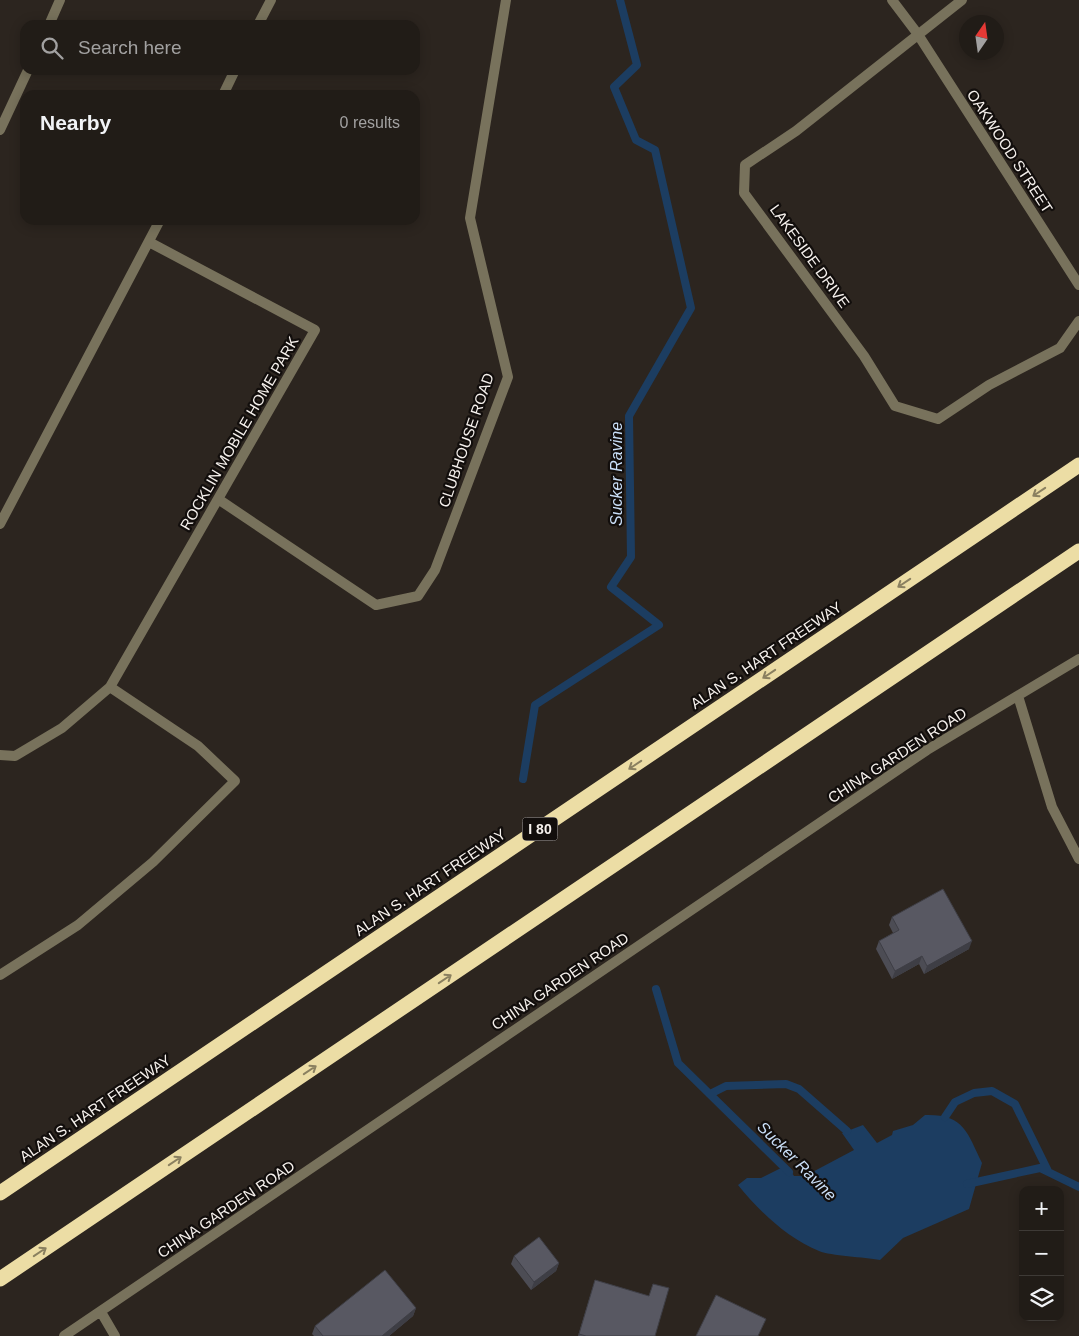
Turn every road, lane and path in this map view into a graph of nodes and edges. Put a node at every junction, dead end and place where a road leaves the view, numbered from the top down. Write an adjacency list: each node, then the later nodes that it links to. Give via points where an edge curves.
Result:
1 (60, 0): 6 (street)
2 (270, 0): 7 (street)
3 (506, 0): 18 (street, CLUBHOUSE ROAD, via 470,218 508,378 435,570 418,596 376,605)
4 (892, 0): 8 (street, OAKWOOD STREET)
5 (962, 0): 8 (street, LAKESIDE DRIVE)
6 (51, 20)
7 (260, 20)
8 (916, 34): 15 (street, OAKWOOD STREET); 16 (street, LAKESIDE DRIVE, via 796,131 745,165 744,193 864,356 895,406 938,419 990,385 1060,348)
9 (26, 75): 12 (street)
10 (233, 75): 11 (street)
11 (226, 90)
12 (0, 130)
13 (158, 225): 14 (street)
14 (149, 242): 18 (street, ROCKLIN MOBILE HOME PARK, via 315,330); 19 (street)
15 (1079, 285)
16 (1079, 321)
17 (1079, 465): 27 (highway, ALAN S. HART FREEWAY / I 80, one-way to 27)
18 (218, 499): 22 (street, ROCKLIN MOBILE HOME PARK)
19 (0, 524)
20 (1079, 551): 28 (highway, one-way to 20)
21 (1079, 659): 23 (street, CHINA GARDEN ROAD)
22 (110, 687): 24 (street, ROCKLIN MOBILE HOME PARK, via 62,728 15,756); 26 (street, via 198,746 235,781 153,862 78,925)
23 (1018, 696): 25 (street, via 1052,807); 29 (street, CHINA GARDEN ROAD, via 927,750)
24 (0, 755)
25 (1079, 859)
26 (0, 975)
27 (0, 1193)
28 (0, 1279)
29 (101, 1312): 30 (street, CHINA GARDEN ROAD); 31 (street)
30 (64, 1336)
31 (114, 1336)

